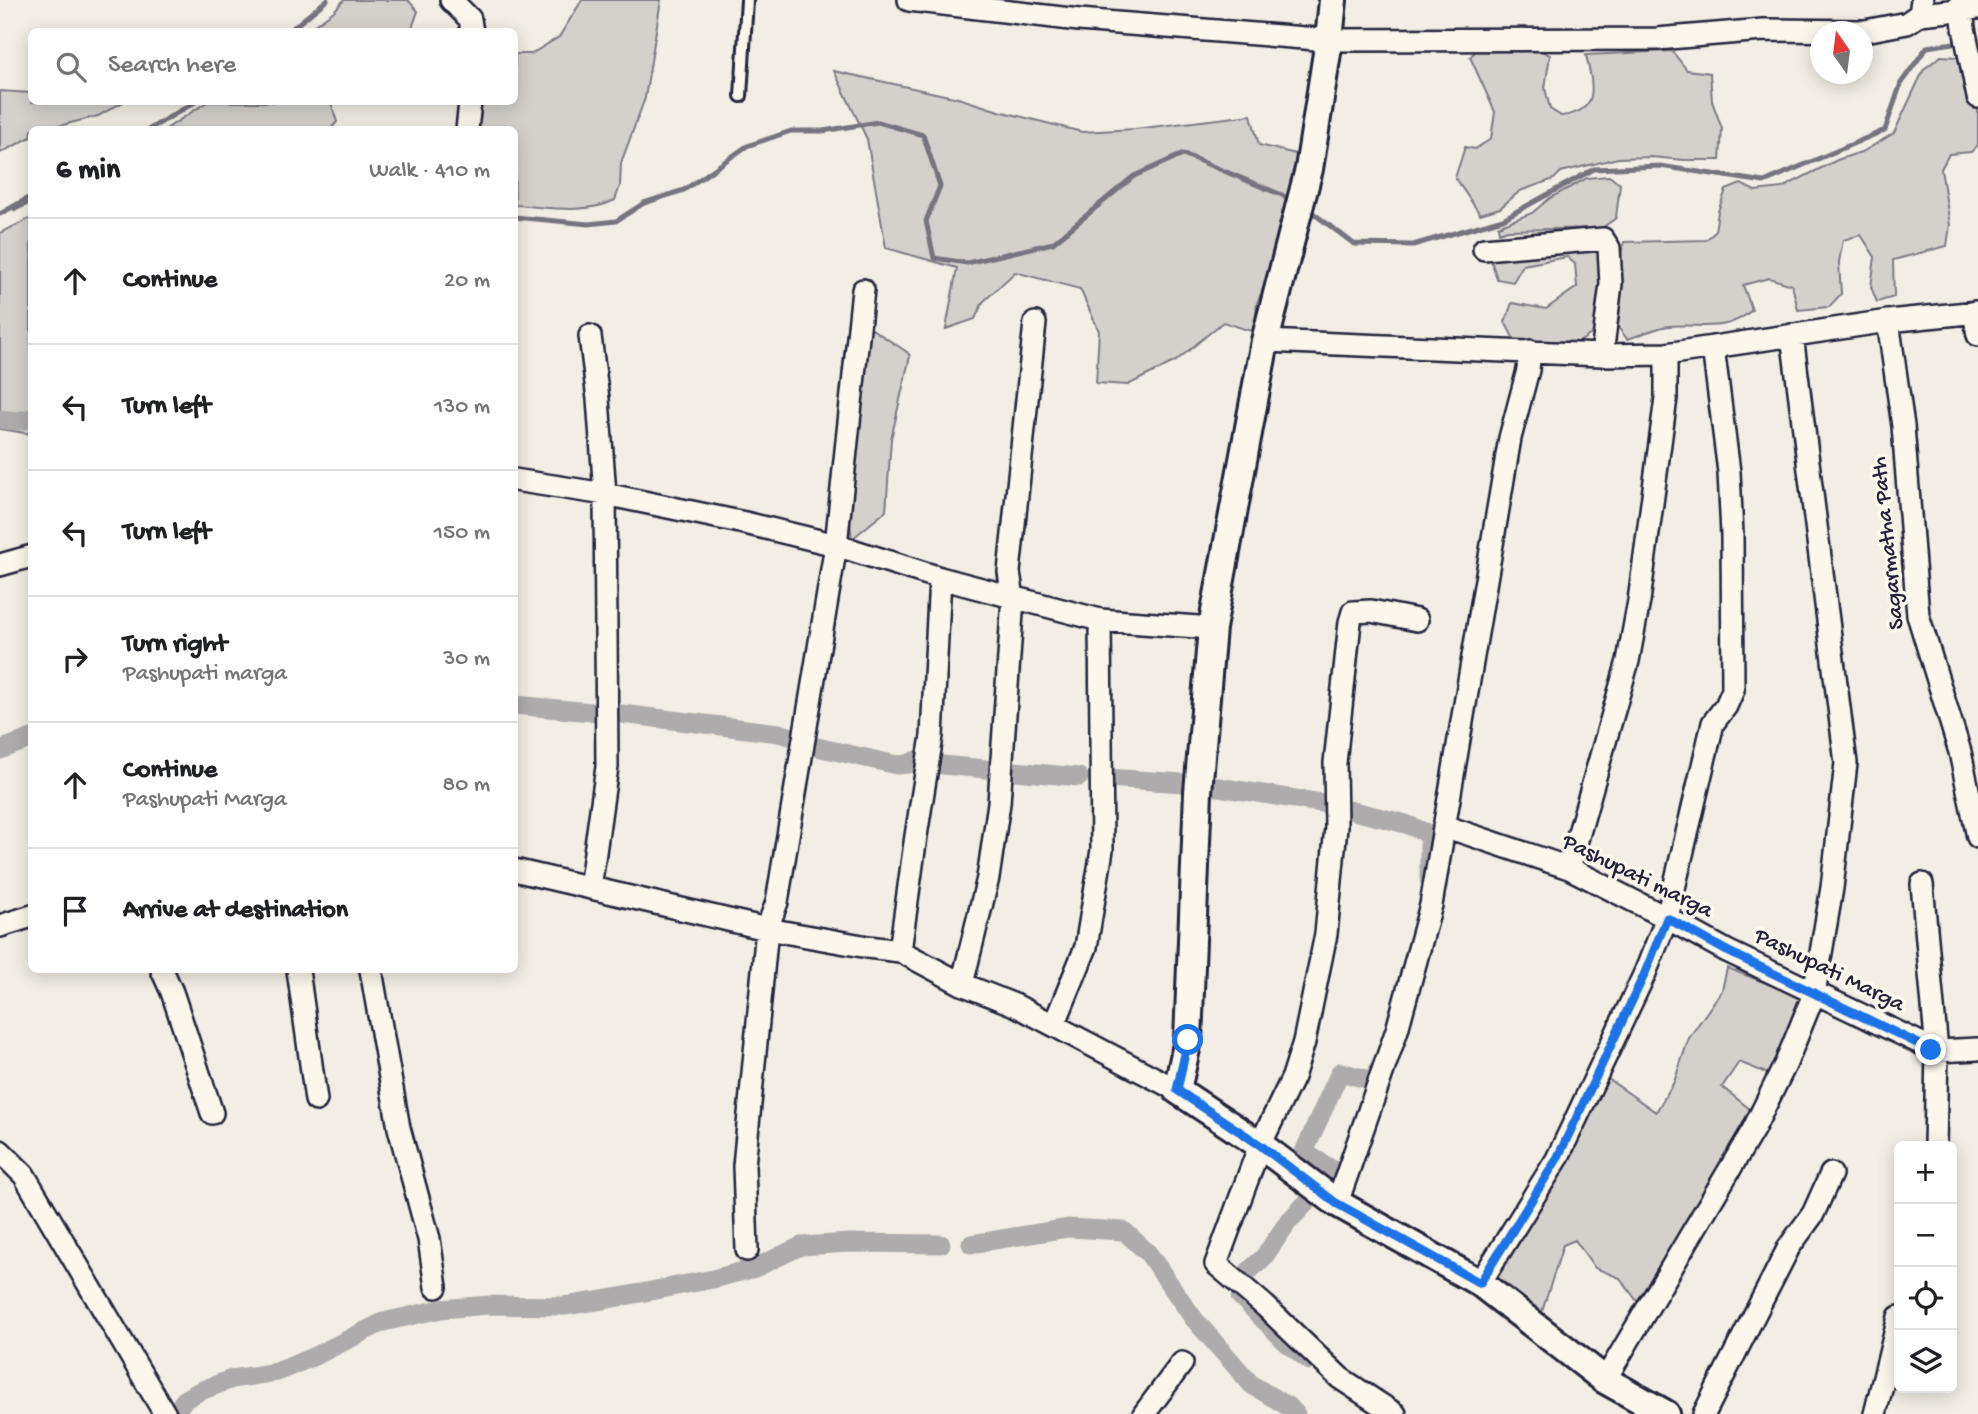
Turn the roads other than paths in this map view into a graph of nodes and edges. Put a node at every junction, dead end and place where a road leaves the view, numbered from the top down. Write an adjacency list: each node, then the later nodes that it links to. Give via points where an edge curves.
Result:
1 (451, 0): 7 (street, via 470,19)
2 (747, 0): 9 (lane)
3 (909, 0): 8 (street, via 1079,20)
4 (1332, 0): 8 (street)
5 (1921, 7): 6 (street); 8 (street, via 1908,23 1865,31 1763,30 1657,39)
6 (1966, 12): 10 (street)
7 (471, 28)
8 (1329, 40): 21 (street, via 1309,169)
9 (741, 96)
10 (1978, 97)
11 (470, 105): 12 (street)
12 (467, 126)
13 (1484, 249): 25 (street, via 1603,239 1609,248 1612,284)
14 (863, 290): 28 (street)
15 (1976, 312): 16 (street); 19 (street)
16 (1888, 321): 18 (street); 37 (street, Sagarmatha Path, via 1903,426 1918,615 1960,752)
17 (1035, 323): 32 (street, via 1009,572)
18 (1792, 335): 22 (street); 52 (street, via 1846,763)
19 (1978, 335)
20 (590, 336): 27 (street)
21 (1265, 341): 23 (street); 35 (street)
22 (1713, 347): 24 (street); 43 (street, via 1729,472 1733,690 1713,723)
23 (1530, 351): 25 (street); 36 (street, via 1510,438)
24 (1666, 354): 25 (street); 38 (street, via 1666,398 1628,661)
25 (1602, 355)
26 (518, 481): 27 (street)
27 (605, 494): 28 (street); 41 (street, via 607,767)
28 (836, 545): 31 (street); 45 (street, via 777,902)
29 (28, 557): 30 (street)
30 (0, 565)
31 (940, 578): 32 (street); 46 (street, via 932,736)
32 (1013, 598): 33 (street); 51 (street, via 999,803 988,878)
33 (1100, 620): 35 (street); 53 (street, via 1102,850 1086,947)
34 (1417, 620): 60 (street, via 1371,611 1353,612 1350,622 1335,763 1336,827 1326,934 1304,1042 1293,1077)
35 (1212, 628): 56 (street, via 1198,792 1188,1040)
36 (1444, 826): 38 (street, Pashupati marga); 63 (street, via 1431,905 1397,1030)
37 (1978, 837)
38 (1569, 869): 43 (street, Pashupati marga)
39 (518, 871): 41 (street)
40 (1922, 884): 55 (street)
41 (590, 888): 45 (street)
42 (28, 917): 44 (street)
43 (1667, 918): 47 (street, Pashupati marga); 65 (street, via 1557,1159)
44 (0, 926)
45 (767, 929): 46 (street); 64 (street, via 744,1166)
46 (900, 951): 51 (street)
47 (1727, 951): 52 (street, Pashupati Marga)
48 (163, 973): 58 (street)
49 (298, 973): 57 (street)
50 (372, 973): 66 (street, via 399,1128 429,1239)
51 (962, 984): 53 (street)
52 (1814, 993): 55 (street, Pashupati Marga); 69 (street, via 1753,1130)
53 (1054, 1026): 56 (street)
54 (1978, 1049): 55 (street)
55 (1937, 1051): 59 (street)
56 (1177, 1090): 60 (street)
57 (316, 1100)
58 (212, 1113)
59 (1935, 1141)
60 (1260, 1145): 63 (street); 72 (street, via 1216,1264 1340,1378)
61 (0, 1151): 70 (street, via 24,1175)
62 (1831, 1174): 74 (street)
63 (1336, 1203): 65 (street)
64 (747, 1251)
65 (1480, 1283): 69 (street)
66 (436, 1287)
67 (1896, 1330): 75 (street)
68 (1182, 1363): 71 (street)
69 (1605, 1380): 73 (street)
70 (165, 1414)
71 (1144, 1414)
72 (1395, 1414)
73 (1666, 1414)
74 (1704, 1414)
75 (1875, 1414)

